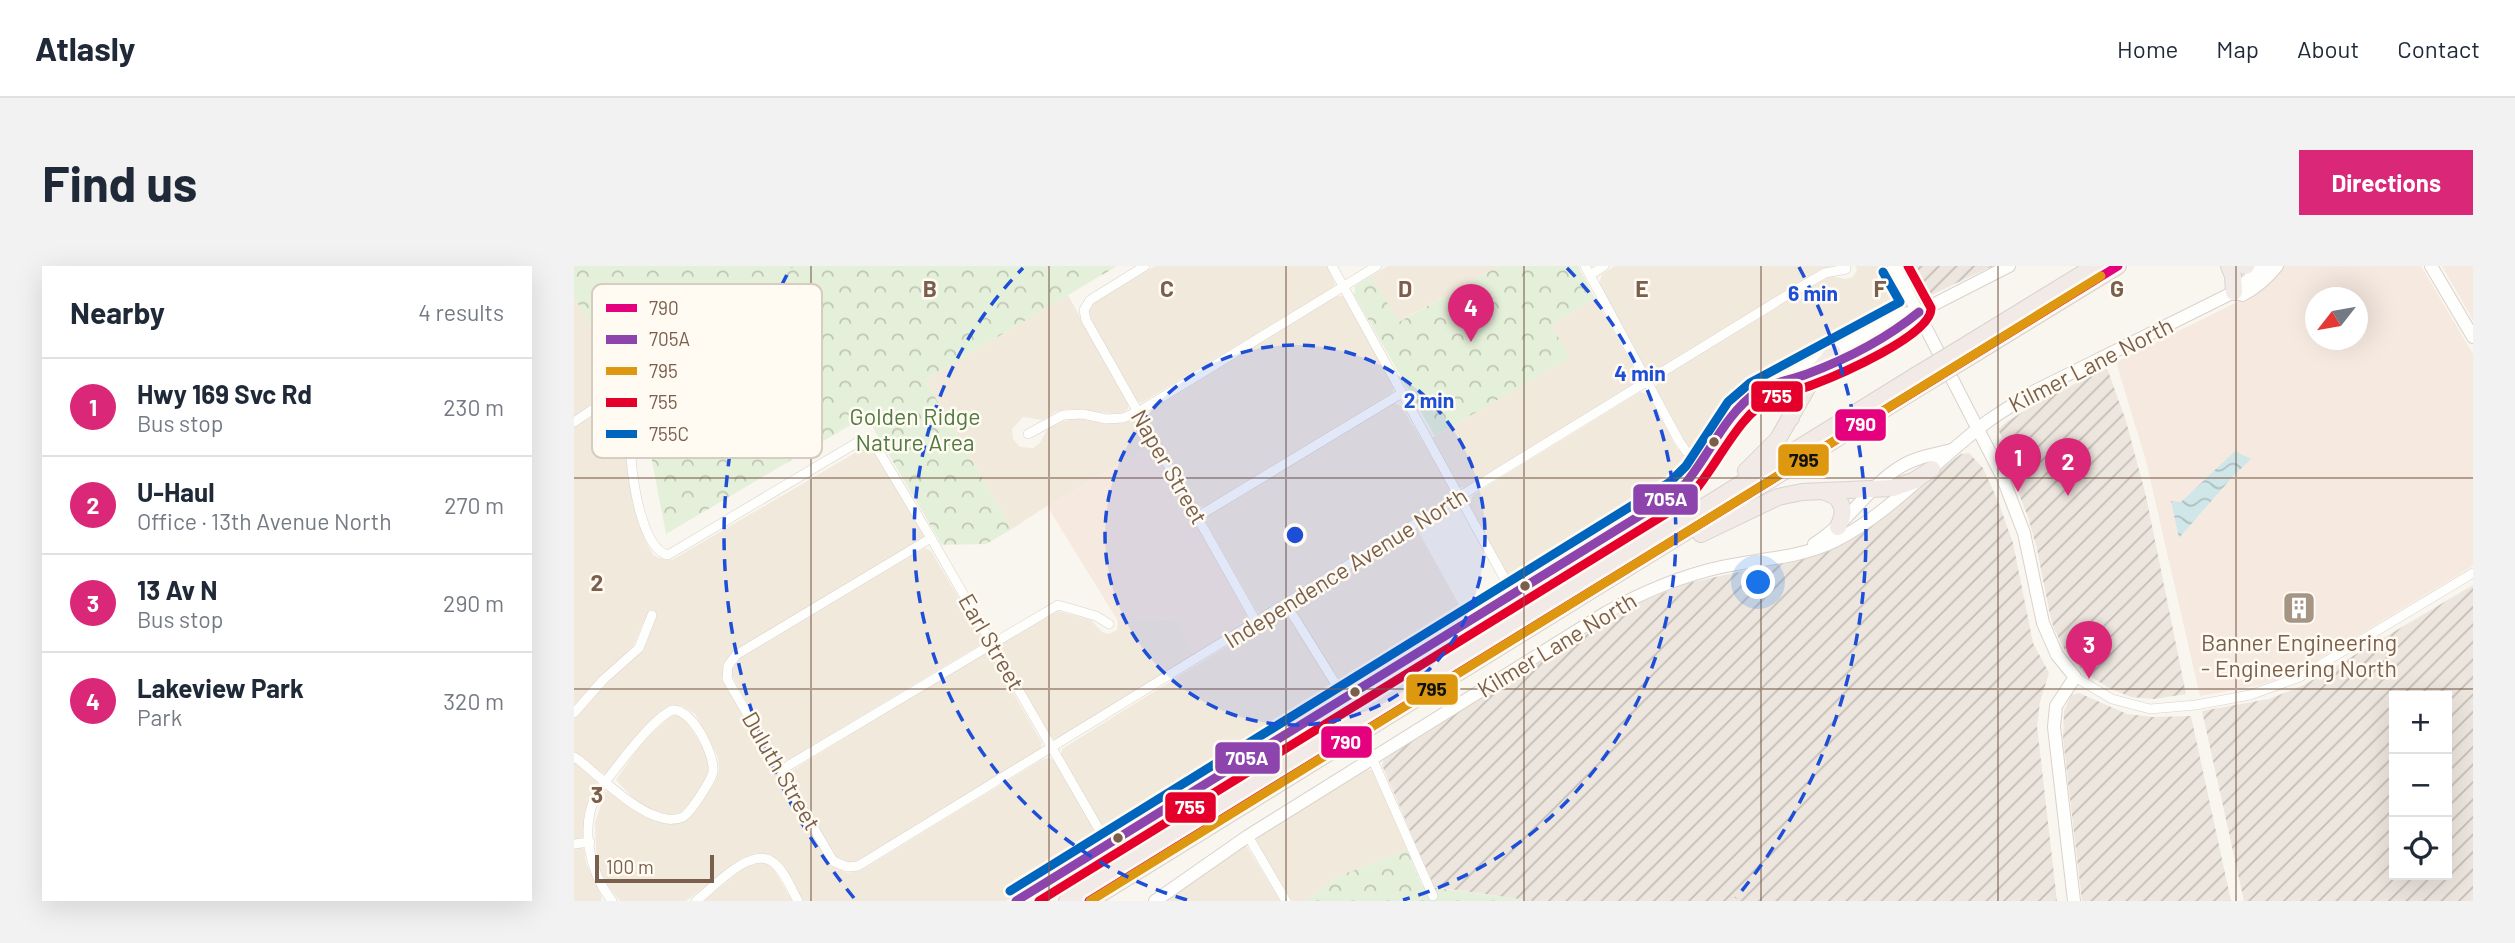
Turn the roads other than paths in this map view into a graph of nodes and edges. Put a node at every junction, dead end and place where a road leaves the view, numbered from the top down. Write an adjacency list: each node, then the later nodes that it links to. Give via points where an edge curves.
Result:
1 (1146, 266): 25 (street, Naper Street, via 1090,300 1084,310)
2 (1332, 266): 14 (street)
3 (1377, 266): 14 (street)
4 (1604, 266): 13 (street)
5 (1894, 266): 16 (street)
6 (2009, 266): 16 (street)
7 (2229, 266): 15 (highway)
8 (2264, 266): 15 (street, Kilmer Lane North)
9 (2277, 266): 15 (street, Kilmer Lane North, via 2250,291)
10 (2431, 266): 17 (street)
11 (2107, 268): 21 (highway, bridge)
12 (1846, 269): 20 (street, Independence Avenue North, via 1825,273)
13 (1587, 270): 20 (street)
14 (1343, 286): 23 (street); 25 (street)
15 (2234, 292): 28 (street, Kilmer Lane North, via 2031,393)
16 (1919, 312): 18 (street, via 1902,314); 19 (street, via 1905,325); 28 (street)
17 (2473, 337)
18 (1833, 353): 19 (highway); 22 (street)
19 (1819, 369): 22 (street); 26 (highway)
20 (1647, 381): 32 (street, via 1678,441); 36 (street, Independence Avenue North)
21 (1918, 381): 40 (highway); 44 (highway)
22 (1763, 389): 26 (highway, via 1785,399); 32 (street, via 1738,410)
23 (1402, 393): 36 (street); 37 (street)
24 (592, 411): 27 (street, Earl Street)
25 (1138, 412): 29 (street, via 1106,419 1063,415); 37 (street, Naper Street)
26 (1791, 418): 40 (highway, via 1757,463)
27 (574, 422)
28 (1979, 430): 30 (street, Kilmer Lane North); 50 (street, via 2024,533 2046,632)
29 (1028, 434)
30 (1954, 450): 33 (street, Kilmer Lane North); 35 (street, Kilmer Lane North, via 1910,461)
31 (631, 458): 39 (street, Earl Street, via 649,536 654,547 668,555 858,442 870,442 878,449)
32 (1704, 463): 43 (street, via 1678,492)
33 (1932, 469): 35 (highway, via 1903,485); 41 (street, Kilmer Lane North, via 1854,530 1828,545)
34 (1819, 491): 35 (highway); 38 (highway, via 1839,500 1843,513); 44 (highway, via 1763,503)
35 (1874, 491): 38 (street, Kilmer Lane North)
36 (1460, 498): 43 (street); 45 (street, Independence Avenue North)
37 (1197, 517): 47 (street, Naper Street)
38 (1838, 527): 41 (street, Kilmer Lane North)
39 (931, 538): 49 (street, Earl Street); 56 (street, Duluth Street, via 737,655 727,666 727,679)
40 (1643, 545): 68 (highway)
41 (1802, 551): 55 (street, Kilmer Lane North, via 1719,567 1638,596)
42 (2473, 573): 50 (street, via 2300,677 2250,695 2150,709 2112,699)
43 (1514, 594): 51 (street)
44 (1581, 597): 69 (highway)
45 (1286, 604): 47 (street, Independence Avenue North); 51 (street)
46 (652, 615): 52 (street, via 639,648)
47 (1257, 623): 53 (street, Independence Avenue North)
48 (1108, 624): 49 (street, via 1058,605)
49 (991, 644): 53 (street, Earl Street); 56 (street)
50 (2075, 677): 72 (street, via 2056,706 2054,727)
51 (1345, 699): 61 (street)
52 (574, 713)
53 (1051, 749): 61 (street, Earl Street); 62 (street, Independence Avenue North, via 858,866)
54 (574, 757): 57 (street)
55 (1372, 758): 58 (street, Kilmer Lane North); 63 (street)
56 (781, 770): 62 (street, Duluth Street, via 833,861)
57 (606, 782): 57 (street, via 653,815 675,819 688,812 711,779 713,761 689,716 678,710 667,713 640,738); 59 (street, via 592,806)
58 (1248, 836): 70 (street, Kilmer Lane North); 71 (street)
59 (590, 842): 60 (street); 64 (street, via 597,878)
60 (574, 844)
61 (1108, 845): 67 (street)
62 (847, 867)
63 (1433, 896)
64 (610, 900)
65 (696, 901): 66 (street, via 747,860 760,857 779,868)
66 (798, 901)
67 (1016, 901)
68 (1067, 901)
69 (1089, 901)
70 (1155, 901)
71 (1286, 901)
72 (2074, 901)

